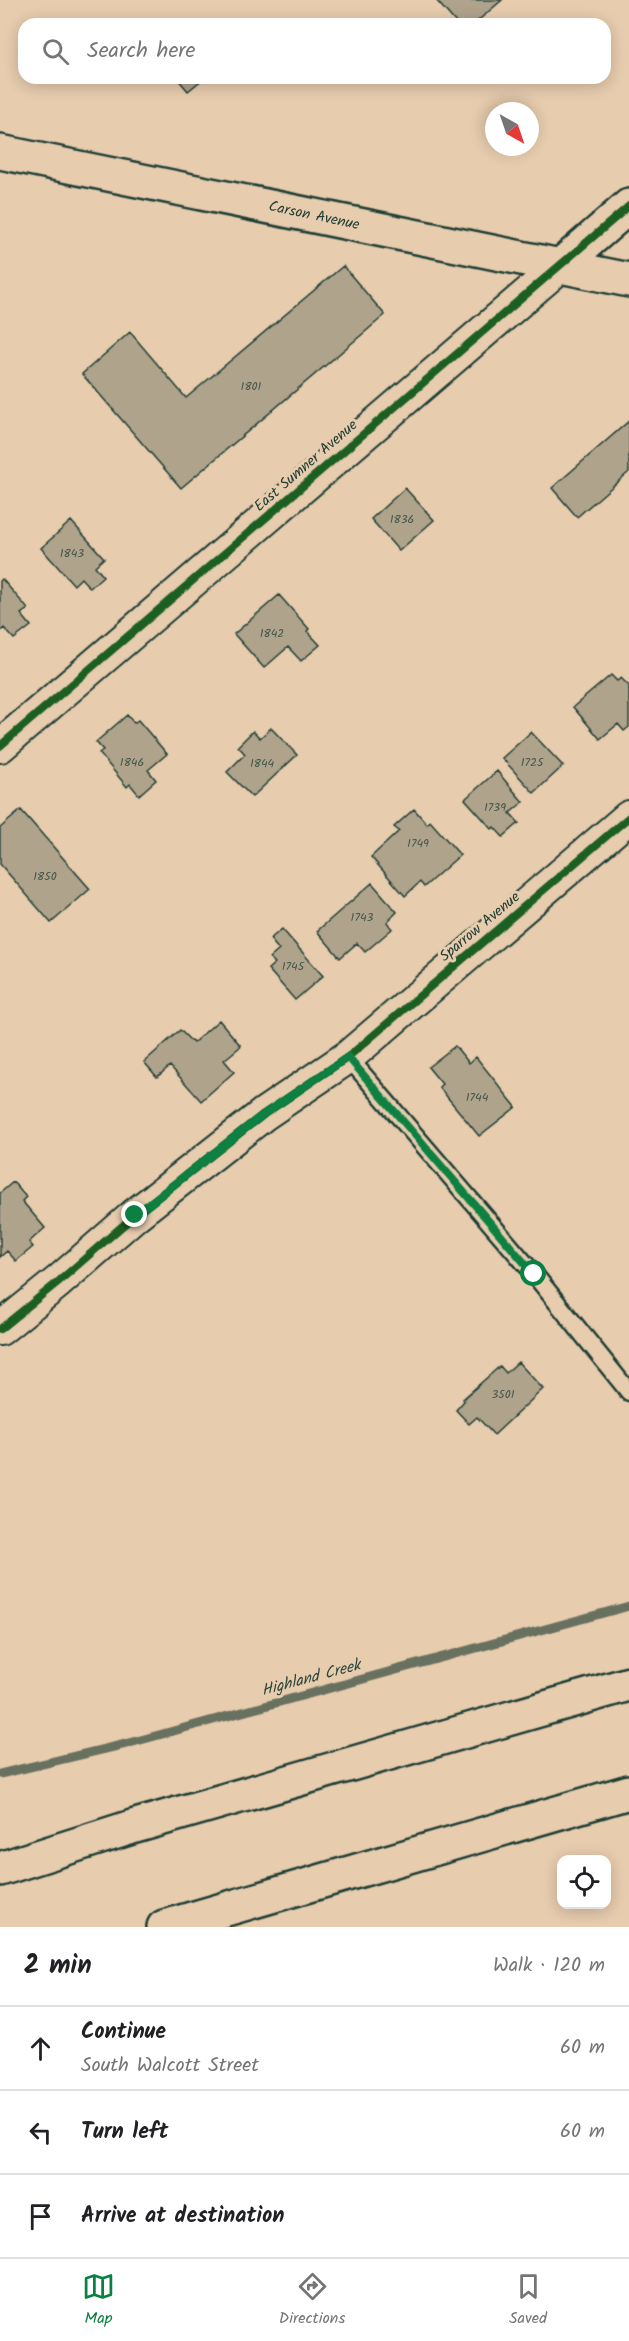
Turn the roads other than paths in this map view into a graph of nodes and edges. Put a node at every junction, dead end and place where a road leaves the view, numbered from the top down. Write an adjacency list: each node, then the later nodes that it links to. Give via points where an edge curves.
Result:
1 (0, 152): 3 (main road, Carson Avenue)
2 (629, 206): 3 (main road, East Sumner Avenue)
3 (559, 267): 4 (main road, Carson Avenue); 5 (street, East Sumner Avenue)
4 (629, 280)
5 (0, 746)
6 (629, 817): 7 (street, Sparrow Avenue)
7 (348, 1057): 8 (street, Sparrow Avenue, via 264,1114); 9 (lane, via 534,1274)
8 (0, 1329)
9 (629, 1392)
10 (629, 1684): 12 (main road)
11 (629, 1792): 15 (main road)
12 (132, 1827): 13 (main road); 14 (main road)
13 (0, 1848)
14 (0, 1869)
15 (164, 1927)

